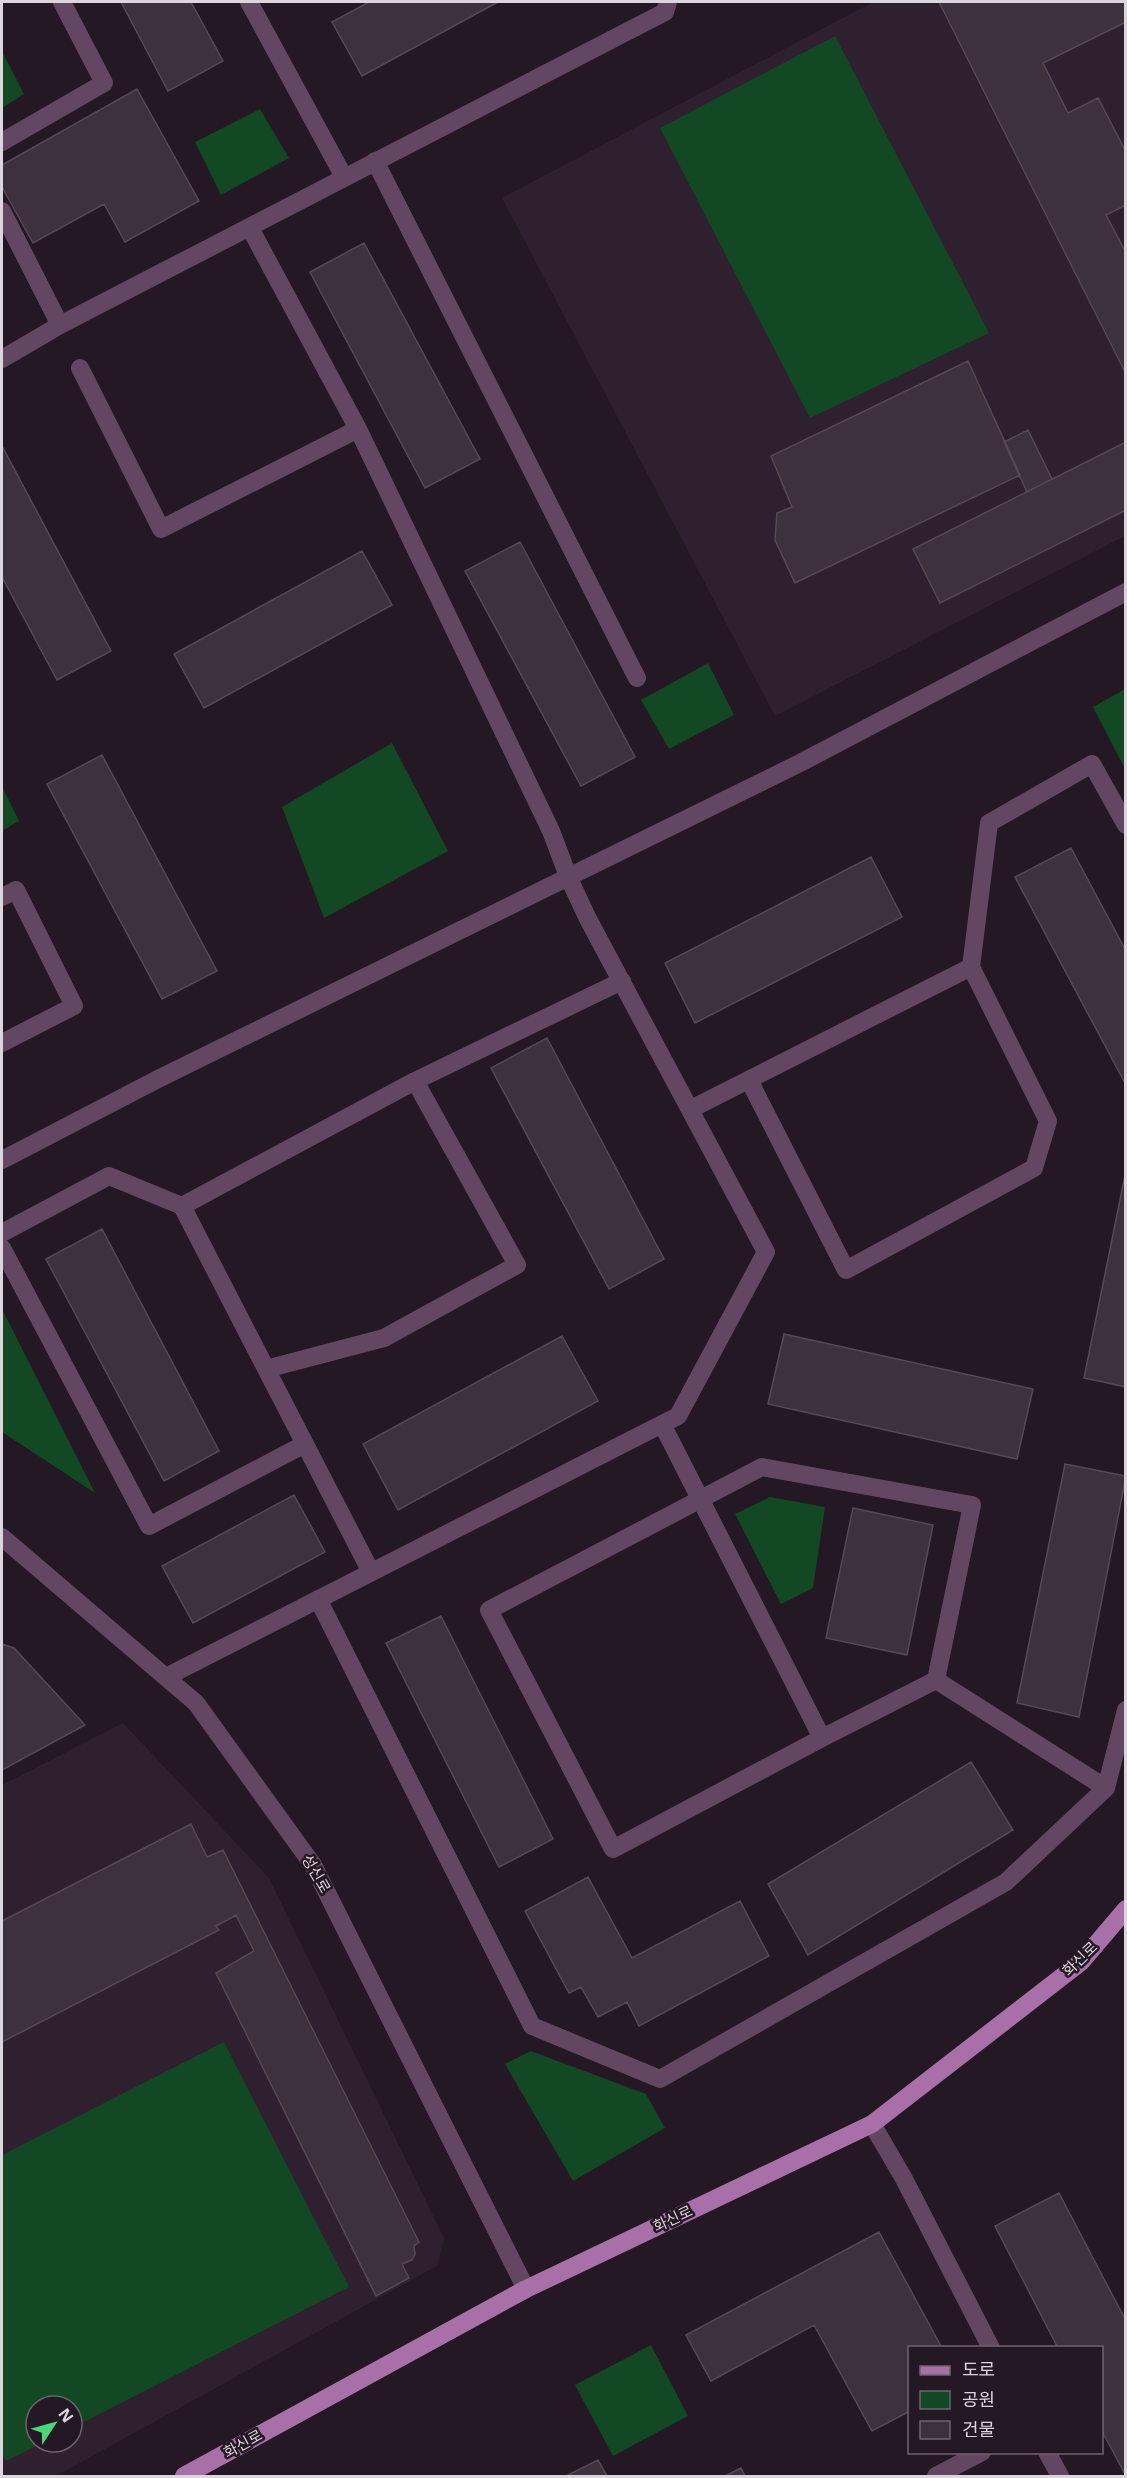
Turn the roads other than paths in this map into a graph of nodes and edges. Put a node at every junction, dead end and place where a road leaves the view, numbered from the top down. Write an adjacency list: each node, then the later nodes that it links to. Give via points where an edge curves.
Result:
1 (63, 2): 4 (street, via 104,83)
2 (249, 2): 6 (street)
3 (668, 2): 5 (street, via 665,12)
4 (2, 142)
5 (375, 161): 6 (street); 14 (street)
6 (344, 177): 8 (street)
7 (2, 211): 9 (street)
8 (250, 228): 9 (street); 12 (street)
9 (60, 325): 10 (street)
10 (2, 359)
11 (80, 368): 12 (street, via 161,529)
12 (358, 429): 16 (street)
13 (1125, 592): 16 (street, via 800,763)
14 (637, 678)
15 (1125, 825): 18 (street, via 1092,764 989,823)
16 (568, 876): 19 (street); 24 (street)
17 (2, 897): 20 (street, via 16,890 74,1006)
18 (971, 967): 21 (street); 21 (street, via 1048,1121 1034,1168 846,1270)
19 (622, 981): 22 (street); 23 (street)
20 (2, 1043)
21 (749, 1080): 23 (street)
22 (415, 1081): 25 (street); 28 (street, via 517,1265 384,1338)
23 (690, 1109): 29 (street, via 766,1252 678,1416)
24 (2, 1160)
25 (182, 1206): 26 (street, via 110,1176); 28 (street)
26 (2, 1233)
27 (2, 1248): 30 (street, via 149,1526)
28 (266, 1369): 30 (street)
29 (662, 1424): 31 (street); 33 (street)
30 (305, 1444): 33 (street)
31 (700, 1499): 36 (street, via 762,1467 972,1505); 38 (street); 38 (street, via 489,1610 612,1849)
32 (2, 1537): 35 (street, 성신로)
33 (371, 1572): 34 (street)
34 (318, 1599): 35 (street); 39 (street, via 532,2026 660,2079 1006,1882)
35 (166, 1677): 42 (street, 성신로, via 196,1702 314,1865)
36 (936, 1680): 38 (street); 39 (street)
37 (1125, 1710): 39 (street)
38 (822, 1738)
39 (1106, 1788)
40 (1125, 1909): 41 (main road, 화신로, via 1081,1962)
41 (872, 2124): 42 (main road, 화신로); 43 (street)
42 (526, 2289): 46 (main road, 화신로)
43 (991, 2346)
44 (978, 2454): 47 (street)
45 (1048, 2454): 48 (street)
46 (184, 2476)
47 (936, 2476)
48 (1060, 2476)

